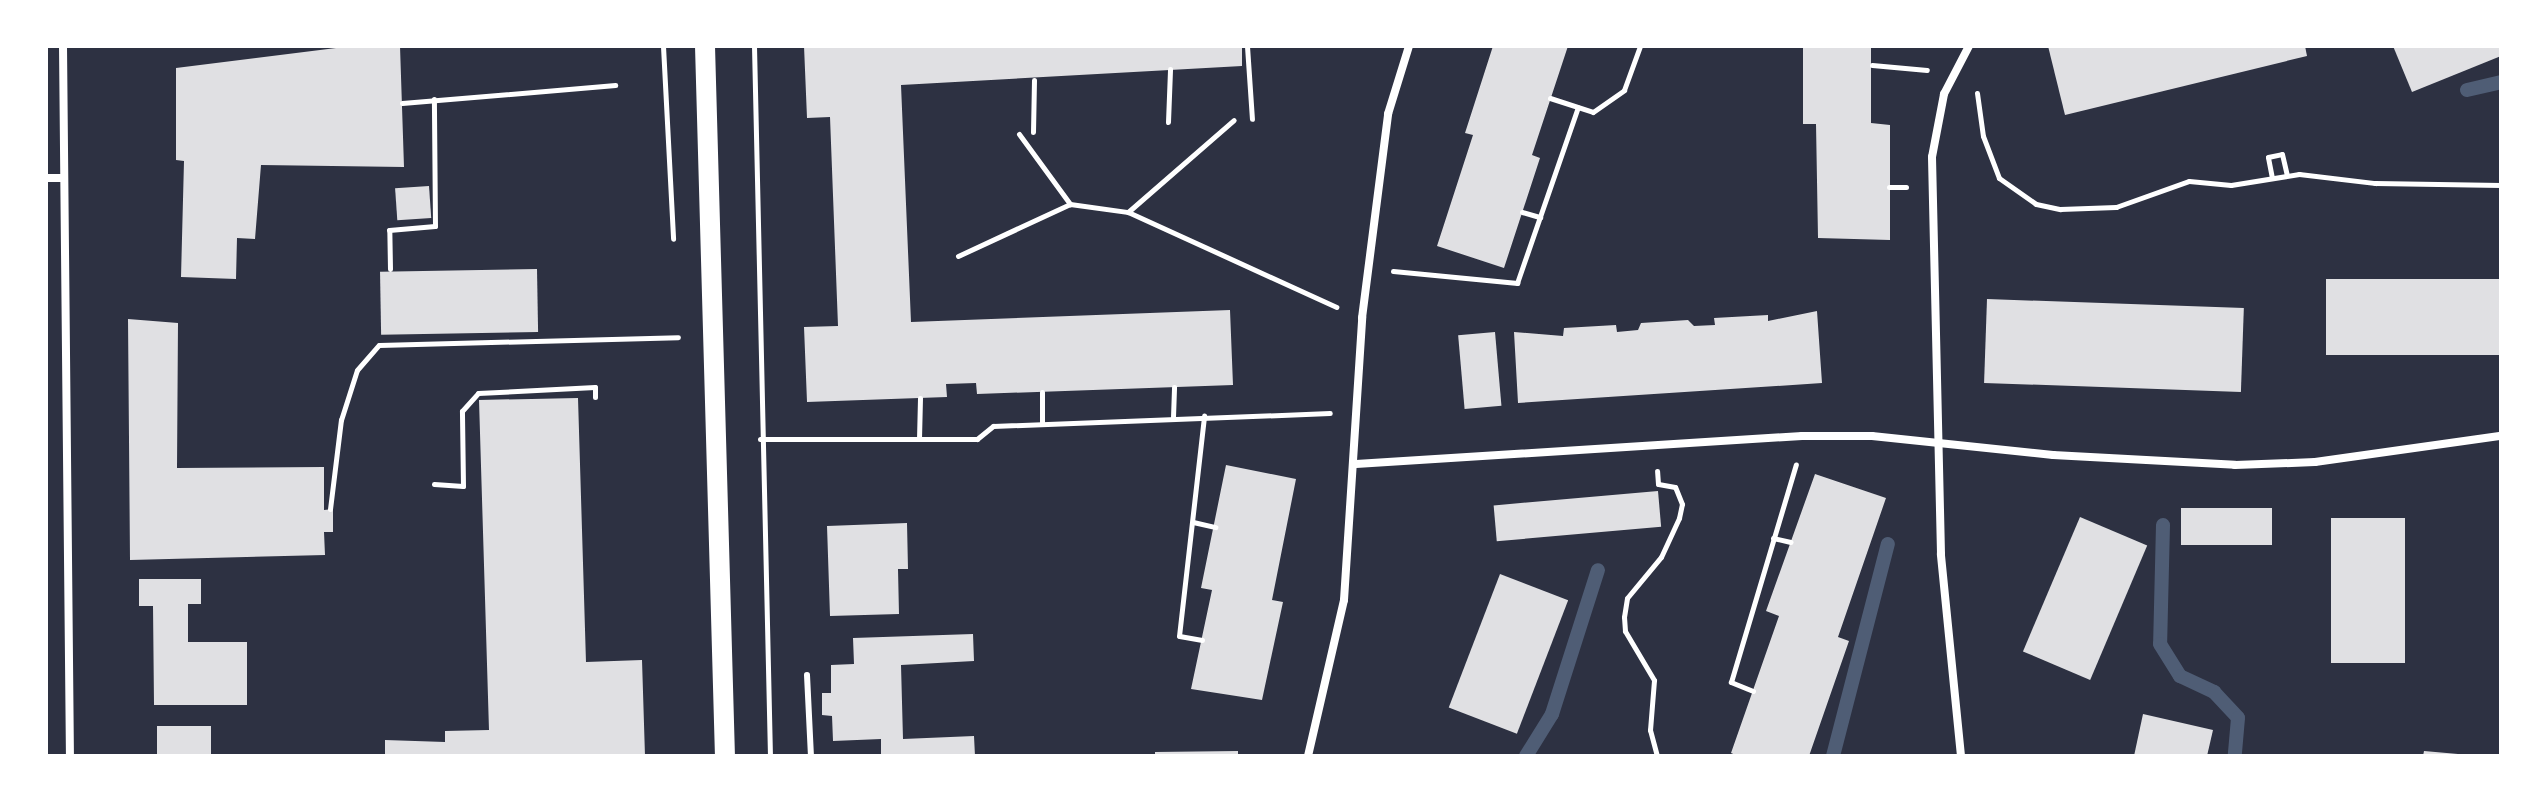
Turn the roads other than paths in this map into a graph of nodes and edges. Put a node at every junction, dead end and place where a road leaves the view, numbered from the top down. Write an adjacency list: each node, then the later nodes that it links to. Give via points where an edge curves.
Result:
1 (63, 46): 6 (street)
2 (705, 46): 12 (main road)
3 (1409, 46): 9 (street, via 1388,114 1362,318)
4 (1969, 46): 8 (street, via 1944,94 1932,157)
5 (46, 178): 6 (street)
6 (63, 178): 11 (street)
7 (2501, 436): 8 (street, via 2315,462 2235,465)
8 (1936, 444): 9 (street, via 1802,436); 15 (street, via 1946,641)
9 (1356, 464): 14 (street, via 1344,600)
10 (807, 675): 13 (lane)
11 (70, 756)
12 (725, 756)
13 (811, 756)
14 (1308, 756)
15 (1961, 756)

